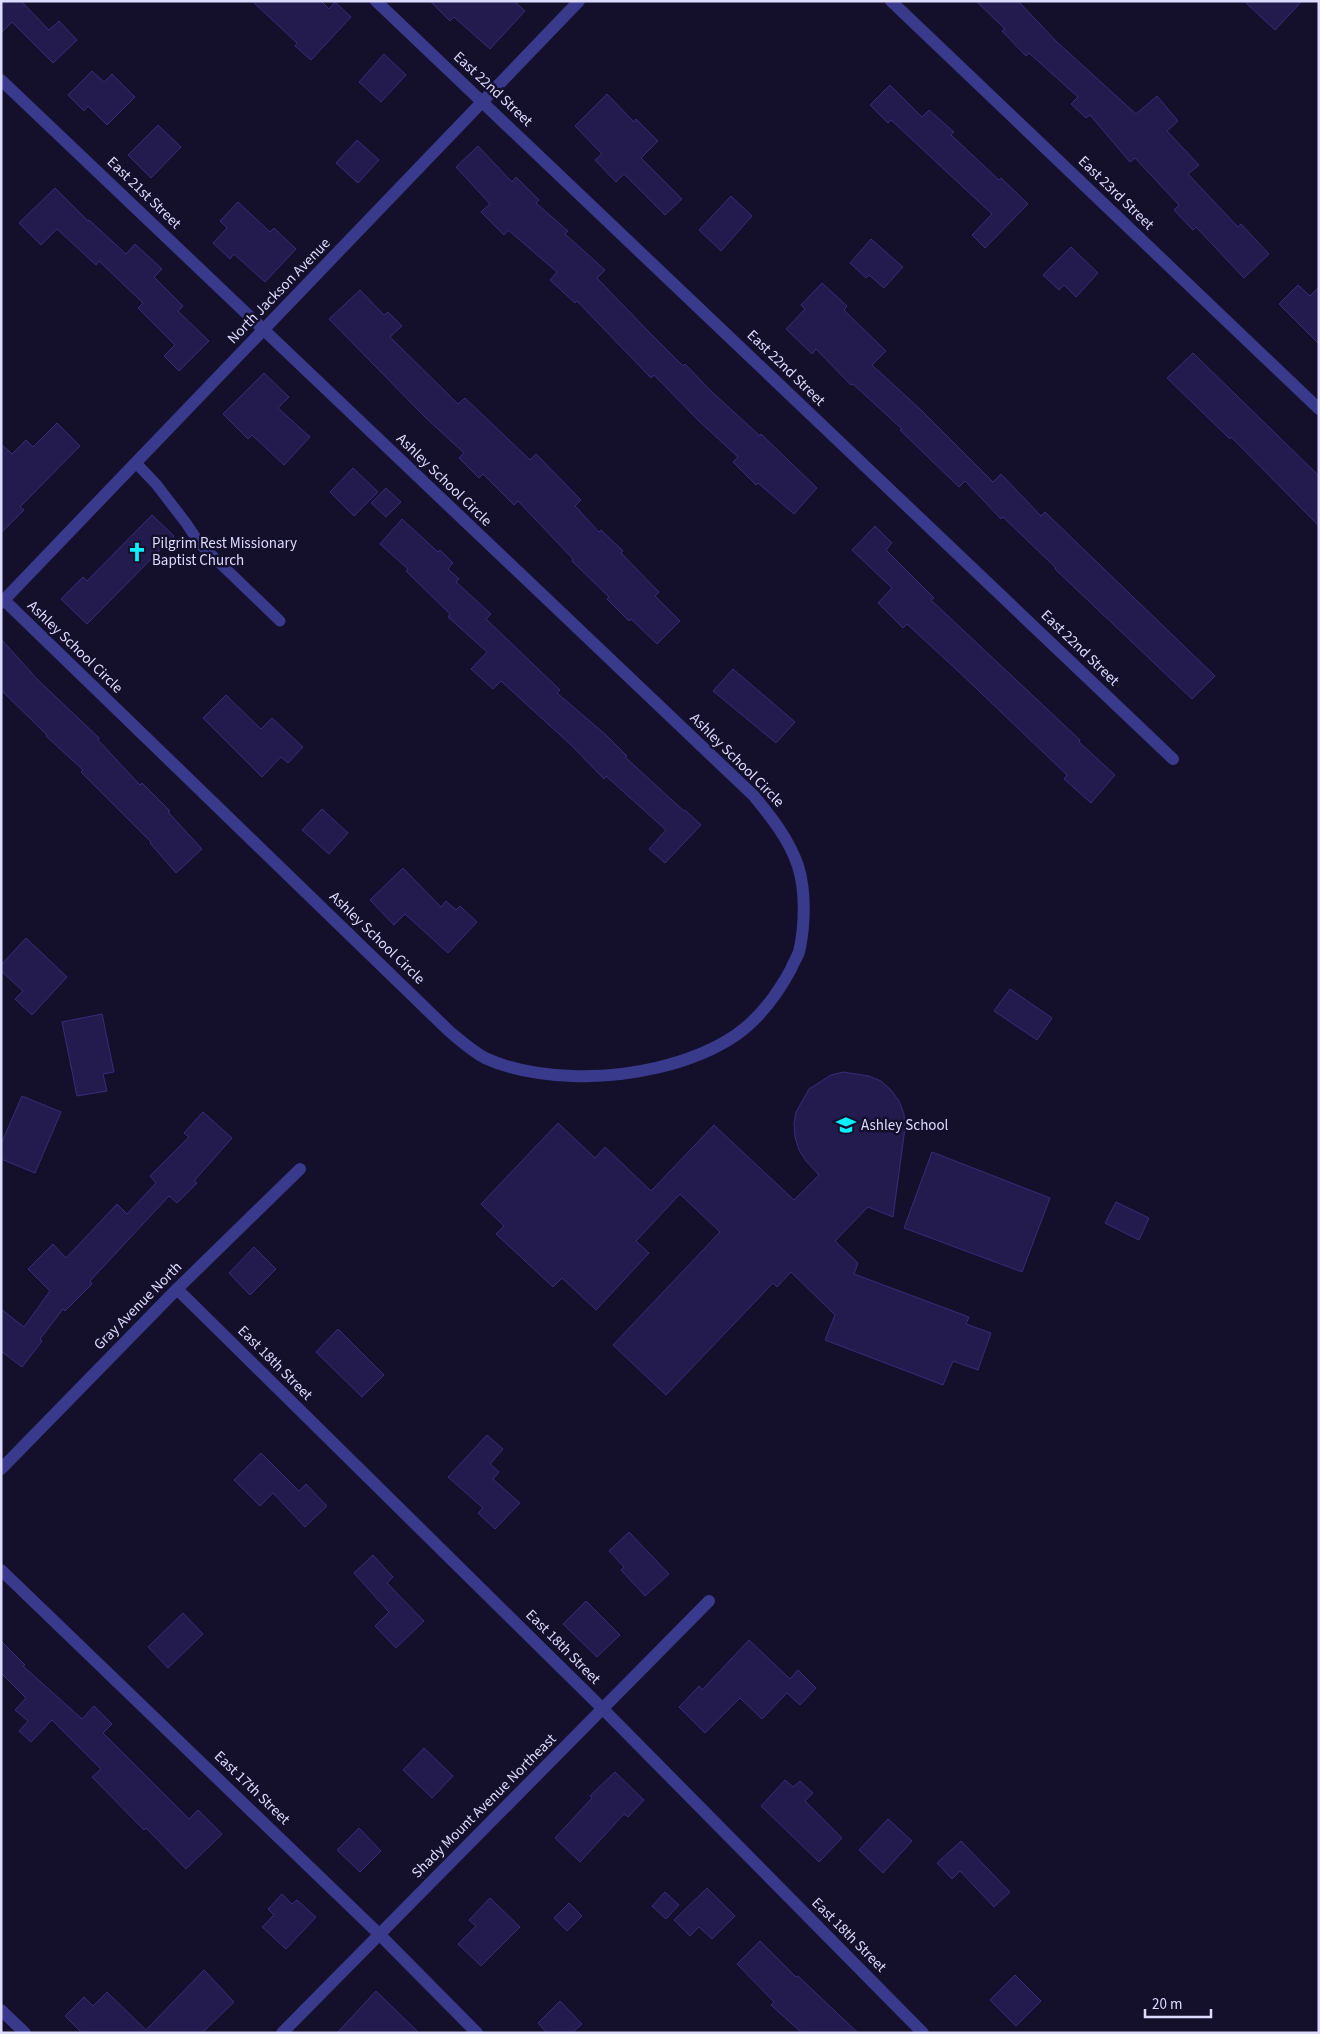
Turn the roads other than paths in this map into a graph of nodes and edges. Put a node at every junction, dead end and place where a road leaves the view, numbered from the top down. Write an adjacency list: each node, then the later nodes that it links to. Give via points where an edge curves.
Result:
1 (376, 1): 5 (street, East 22nd Street)
2 (579, 1): 5 (street, North Jackson Avenue)
3 (891, 1): 7 (street, East 23rd Street)
4 (1, 80): 6 (street, East 21st Street)
5 (483, 101): 6 (street, North Jackson Avenue); 11 (street, East 22nd Street)
6 (264, 331): 8 (street, North Jackson Avenue); 9 (street, Ashley School Circle, via 649,695 754,796 771,817 797,864 803,902 798,953 769,1005 736,1035 716,1046 638,1072 566,1076 516,1070 487,1059 449,1031)
7 (1319, 409)
8 (136, 464): 9 (street, North Jackson Avenue); 10 (lane, via 156,484 200,544)
9 (2, 602)
10 (280, 621)
11 (1174, 759)
12 (300, 1169): 13 (street, Gray Avenue North)
13 (177, 1288): 14 (street, Gray Avenue North); 17 (street, East 18th Street)
14 (1, 1469)
15 (1, 1570): 18 (street, East 17th Street)
16 (709, 1602): 17 (street, Shady Mount Avenue Northeast)
17 (603, 1710): 18 (street, Shady Mount Avenue Northeast); 23 (street, East 18th Street)
18 (379, 1934): 21 (street, Shady Mount Avenue Northeast); 22 (street, East 17th Street)
19 (1, 2010): 20 (street)
20 (25, 2033)
21 (282, 2033)
22 (477, 2033)
23 (923, 2033)

